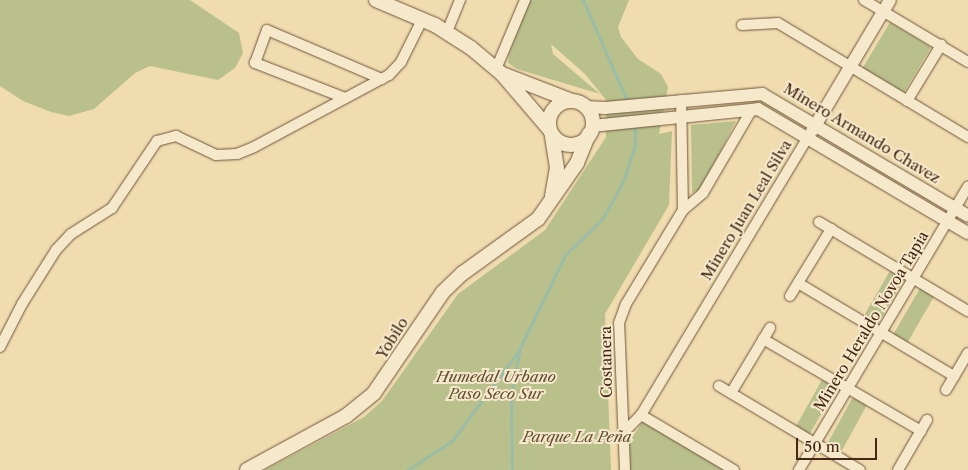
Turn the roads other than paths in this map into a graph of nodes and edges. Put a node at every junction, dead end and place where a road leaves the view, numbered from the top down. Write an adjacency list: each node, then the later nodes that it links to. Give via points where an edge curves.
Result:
1 (376, 0): 5 (main road)
2 (460, 0): 9 (street)
3 (525, 0): 13 (street)
4 (864, 0): 6 (street)
5 (393, 3): 7 (main road)
6 (887, 6): 10 (street); 12 (street, Minero Juan Leal Silva)
7 (422, 20): 9 (main road); 14 (street, via 401,62)
8 (742, 26): 12 (street, via 778,23)
9 (447, 32): 13 (main road)
10 (941, 46): 11 (street); 18 (street)
11 (968, 62)
12 (851, 67): 18 (street); 22 (street, Minero Juan Leal Silva)
13 (499, 71): 17 (main road); 24 (main road)
14 (382, 79): 15 (street); 15 (street, via 268,30 255,64)
15 (345, 98): 43 (street, via 237,154 216,155 176,136 157,141 112,208 71,234 56,250)
16 (681, 100): 19 (street, Minero Armando Chavez, via 605,108); 21 (street); 22 (street, Minero Armando Chavez, via 762,94)
17 (572, 101): 19 (main road); 24 (main road, Yobilo, via 561,103 553,110)
18 (907, 101): 26 (street)
19 (586, 106): 23 (main road, via 591,115)
20 (752, 108): 21 (street, Minero Armando Chavez); 25 (street, Minero Armando Chavez); 30 (street, Costanera, via 703,194)
21 (682, 115): 23 (street, Minero Armando Chavez, via 608,122); 30 (street)
22 (816, 124): 25 (street, Minero Juan Leal Silva); 29 (street, Minero Armando Chavez)
23 (591, 130): 24 (main road, via 582,142 571,145 560,142); 28 (main road, Yobilo, via 577,163)
24 (551, 132): 28 (main road, Yobilo, via 557,168)
25 (808, 137): 32 (street, Minero Armando Chavez); 50 (street, Minero Juan Leal Silva)
26 (968, 137)
27 (968, 188): 29 (street, Minero Heraldo Novoa Tapia)
28 (549, 204): 55 (main road, Yobilo, via 529,227 473,265 443,292 388,376 365,402)
29 (955, 208): 31 (street, Minero Armando Chavez); 32 (street, Minero Heraldo Novoa Tapia)
30 (683, 210): 53 (street, Costanera, via 621,316)
31 (968, 216)
32 (948, 221): 35 (street, Minero Armando Chavez); 36 (street, Minero Heraldo Novoa Tapia)
33 (819, 222): 34 (street)
34 (831, 229): 36 (street); 37 (street)
35 (968, 233)
36 (914, 278): 39 (street); 41 (street, Minero Heraldo Novoa Tapia)
37 (798, 283): 38 (street); 41 (street)
38 (790, 296)
39 (968, 311)
40 (770, 328): 42 (street)
41 (881, 333): 45 (street); 47 (street, Minero Heraldo Novoa Tapia)
42 (763, 339): 47 (street); 49 (street)
43 (0, 347)
44 (968, 353): 45 (street)
45 (954, 376): 48 (street)
46 (720, 386): 49 (street)
47 (848, 388): 52 (street); 54 (street, Minero Heraldo Novoa Tapia)
48 (946, 390)
49 (731, 393): 54 (street)
50 (641, 415): 53 (street, Minero Juan Leal Silva); 57 (street)
51 (928, 420): 52 (street)
52 (921, 431): 60 (street)
53 (624, 432): 56 (street, Costanera)
54 (815, 443): 58 (street, Minero Heraldo Novoa Tapia); 59 (street)
55 (247, 470)
56 (625, 470)
57 (734, 470)
58 (799, 470)
59 (860, 470)
60 (898, 470)

